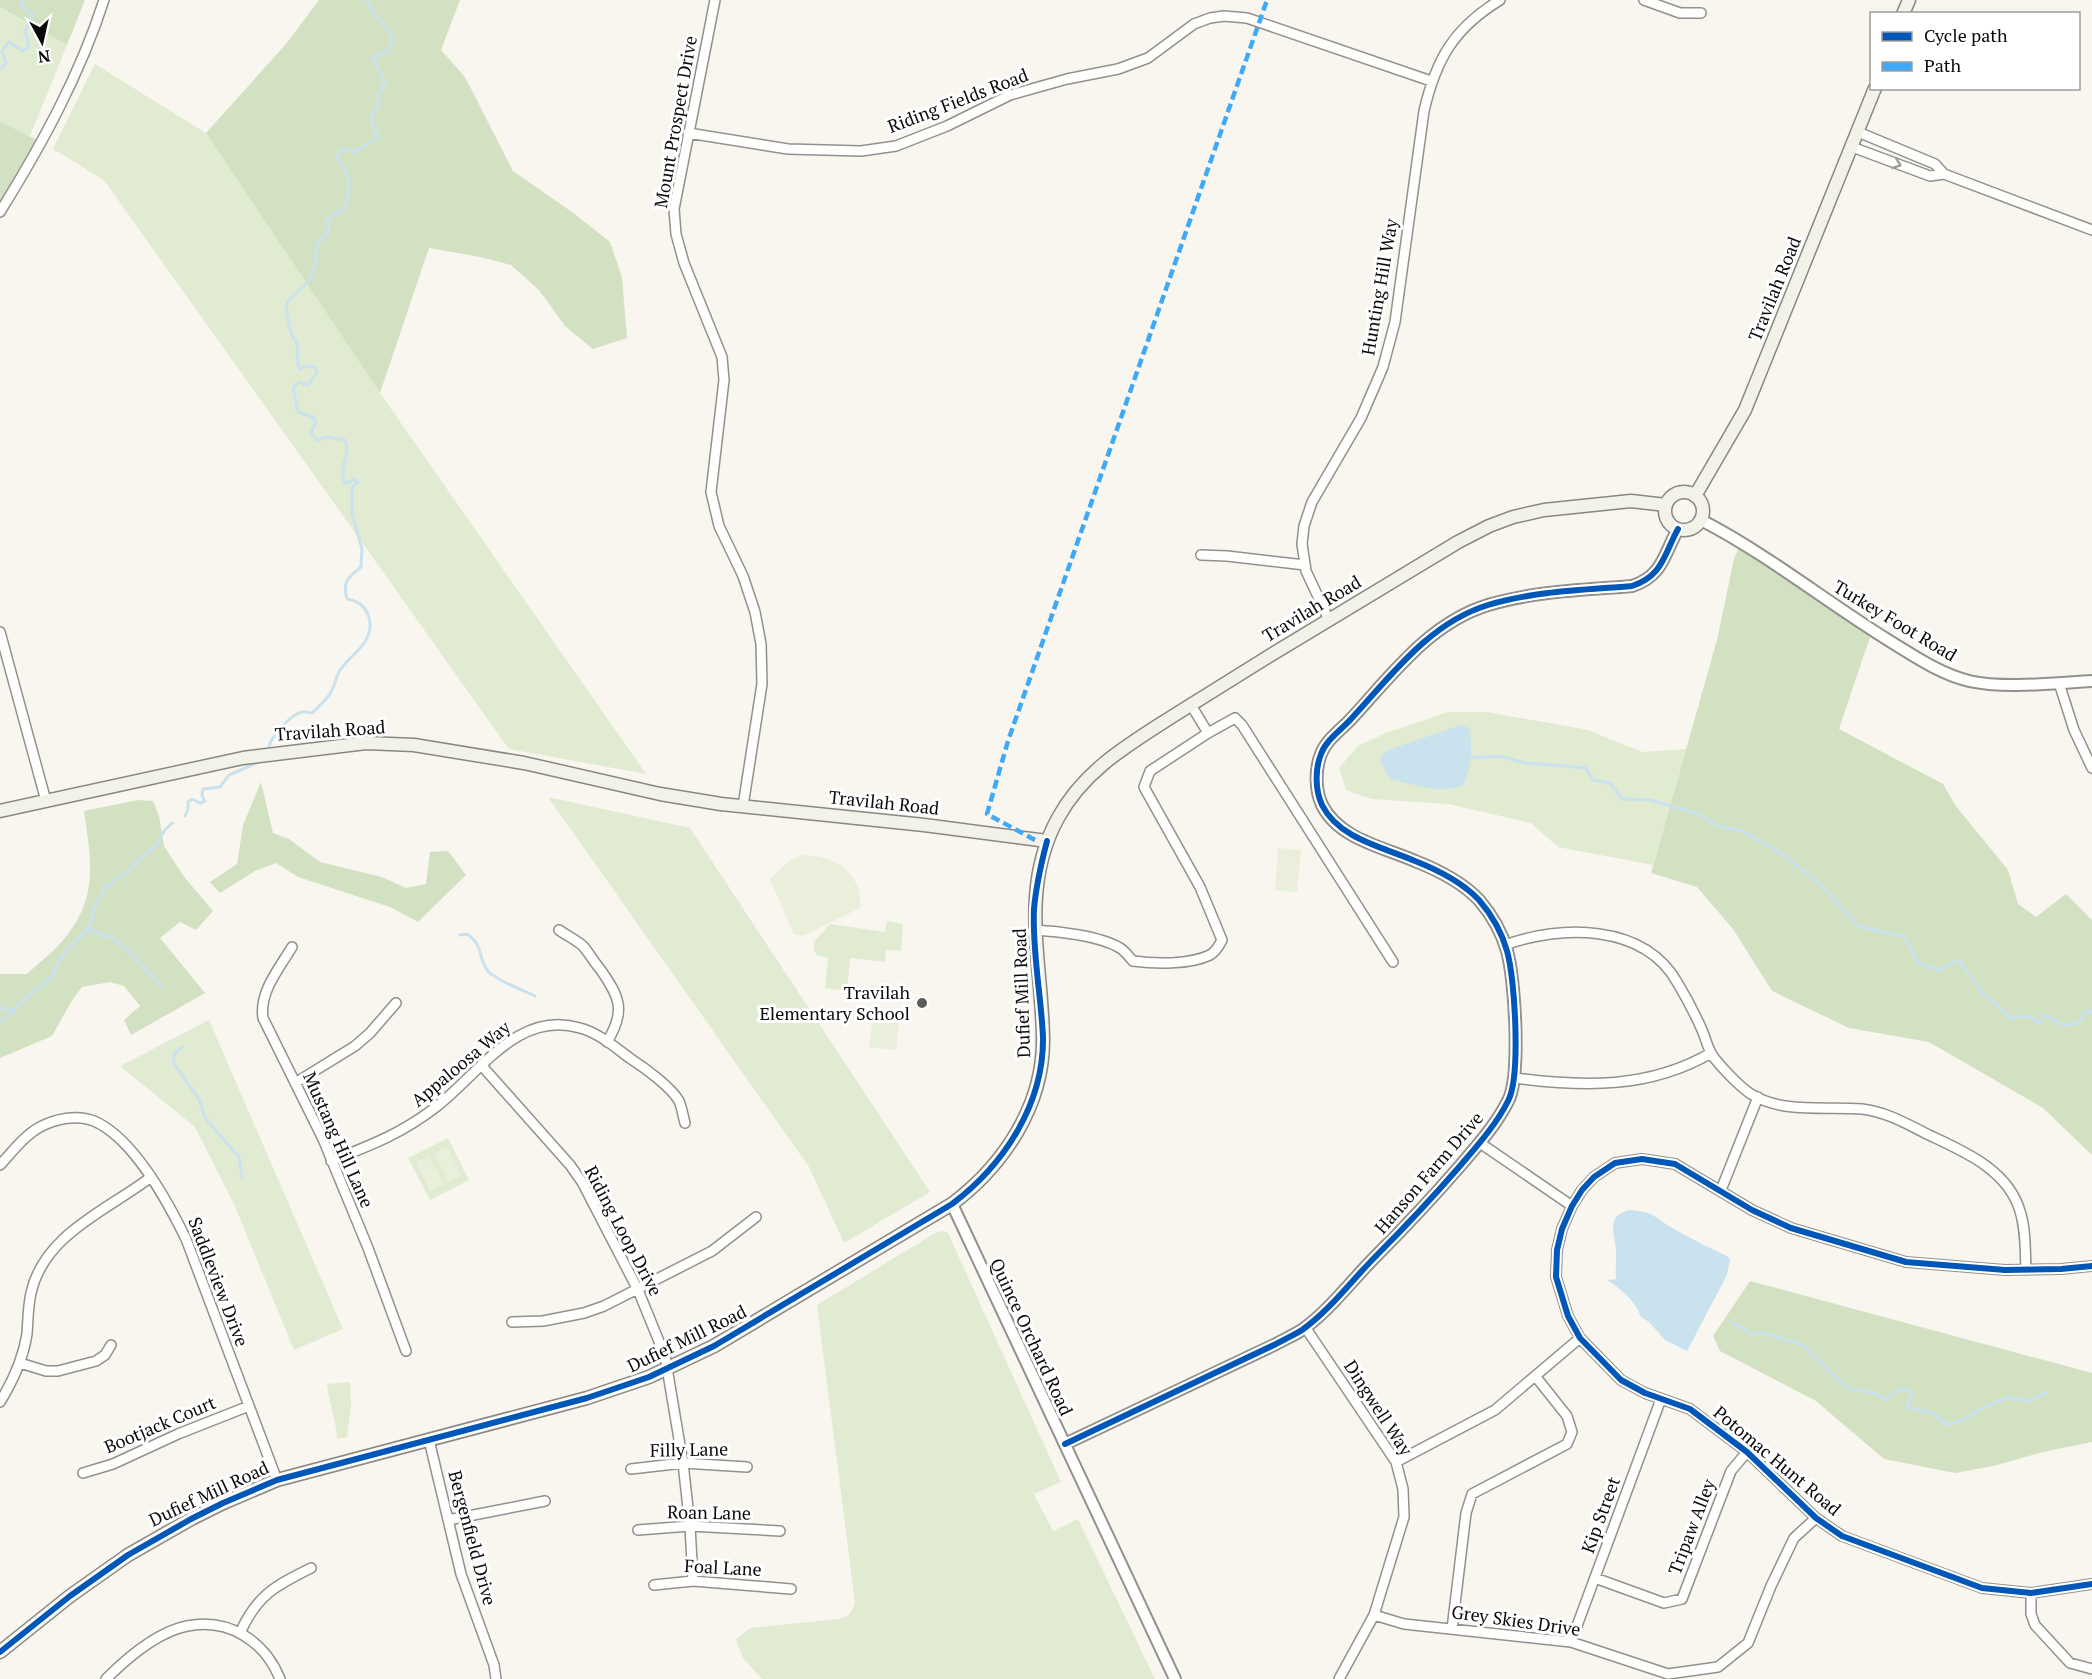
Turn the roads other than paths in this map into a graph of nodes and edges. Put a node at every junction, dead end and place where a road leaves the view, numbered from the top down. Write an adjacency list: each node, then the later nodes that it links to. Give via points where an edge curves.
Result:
1 (104, 0): 12 (street, via 83,57 33,157)
2 (715, 0): 9 (street, Mount Prospect Drive)
3 (1500, 0): 6 (street, Hunting Hill Way, via 1464,28 1445,51)
4 (1644, 0): 5 (street, via 1680,13)
5 (1701, 14)
6 (1431, 81): 9 (street, Riding Fields Road, via 1247,18 1224,16 1194,24 1148,58 1010,95 896,146 861,151 788,149); 19 (street, Hunting Hill Way, via 1395,322 1383,367 1361,418 1312,502 1302,544)
7 (1874, 90): 8 (main road, Travilah Road)
8 (1858, 132): 10 (main road, Travilah Road); 11 (street, via 1935,164)
9 (688, 133): 28 (street, Mount Prospect Drive, via 675,209 676,234 722,357 724,380 711,492 719,526 755,612 761,644 762,684)
10 (1852, 147): 11 (street, one-way to 11, via 1930,176); 14 (main road, Travilah Road, via 1745,410)
11 (1944, 174): 13 (street)
12 (0, 212)
13 (2092, 230)
14 (1695, 495): 15 (main road, via 1677,493); 16 (main road, via 1703,507)
15 (1666, 505): 17 (main road, via 1666,518); 20 (main road, Travilah Road, via 1631,501 1544,510 1489,526)
16 (1701, 520): 17 (main road, via 1690,529); 23 (street, Turkey Foot Road, via 1941,671 1986,684)
17 (1678, 529): 33 (street, Hanson Farm Drive, via 1658,570 1641,583 1514,598 1461,616 1404,661 1321,752 1317,783 1330,817 1343,830 1416,861 1468,890 1485,908)
18 (1201, 555): 19 (street)
19 (1305, 565): 20 (street, Hunting Hill Way)
20 (1329, 620): 24 (main road, Travilah Road)
21 (0, 632): 27 (street)
22 (2092, 681): 23 (street, Turkey Foot Road)
23 (2059, 683): 26 (street, via 2074,730)
24 (1191, 705): 25 (street); 30 (main road, Travilah Road, via 1114,754 1087,778 1058,818)
25 (1208, 733): 32 (street, via 1150,771 1144,787 1200,887 1222,940 1218,947 1210,955 1155,964 1133,962 1113,945); 35 (street, via 1235,718 1242,726)
26 (2092, 768)
27 (46, 801): 28 (main road, Travilah Road, via 243,758 366,743 414,745 515,761 660,794); 29 (main road, Travilah Road)
28 (743, 806): 30 (main road, Travilah Road)
29 (0, 811)
30 (1047, 841): 32 (main road, Dufief Mill Road, via 1039,868)
31 (559, 930): 37 (street, via 582,946 613,987 619,1013 617,1027)
32 (1034, 930): 49 (main road, Dufief Mill Road, via 1043,1039 1036,1086 1014,1138 992,1169)
33 (1505, 945): 38 (street, via 1558,932 1595,932 1627,941 1658,957 1676,980); 40 (street, Hanson Farm Drive, via 1511,973)
34 (292, 946): 41 (street, Mustang Hill Lane, via 266,990 261,1009)
35 (1393, 962)
36 (396, 1003): 41 (street, via 355,1046)
37 (608, 1042): 39 (street, Appaloosa Way, via 582,1028 563,1024 536,1027 512,1039); 43 (street, Appaloosa Way, via 672,1093)
38 (1711, 1053): 40 (street, via 1679,1070 1630,1082 1564,1084); 42 (street)
39 (482, 1066): 45 (street, Appaloosa Way, via 408,1128); 54 (street, Riding Loop Drive, via 582,1182)
40 (1515, 1078): 44 (street, Hanson Farm Drive, via 1509,1100)
41 (295, 1083): 45 (street, Mustang Hill Lane)
42 (1758, 1097): 48 (street); 53 (street, via 1803,1108 1883,1112 1977,1160 1995,1172 2020,1210)
43 (685, 1123)
44 (1480, 1143): 50 (street); 56 (street, Hanson Farm Drive, via 1410,1221)
45 (331, 1161): 59 (street, Mustang Hill Lane)
46 (0, 1165): 47 (street, Saddleview Drive, via 39,1127 80,1118 92,1120 118,1137)
47 (151, 1177): 60 (street, via 73,1229 49,1254 31,1292); 65 (street, Saddleview Drive, via 186,1239)
48 (1721, 1190): 50 (street, Potomac Hunt Road, via 1675,1164 1642,1159 1615,1162 1594,1177); 53 (street, Potomac Hunt Road, via 1791,1228 1906,1262)
49 (952, 1204): 61 (main road, Dufief Mill Road, via 796,1299); 67 (street, Quince Orchard Road)
50 (1572, 1206): 57 (street, Potomac Hunt Road, via 1557,1250 1556,1278)
51 (756, 1217): 54 (street, via 712,1251)
52 (2092, 1266): 53 (street, Potomac Hunt Road)
53 (2026, 1270)
54 (638, 1290): 55 (street, via 584,1313); 61 (street, Riding Loop Drive)
55 (512, 1322)
56 (1305, 1327): 67 (street, Hanson Farm Drive); 69 (street, Dingwell Way)
57 (1580, 1338): 62 (street); 63 (street, Potomac Hunt Road, via 1621,1380)
58 (111, 1345): 60 (street, via 96,1361 58,1371)
59 (406, 1351)
60 (20, 1364): 64 (street)
61 (668, 1369): 66 (main road, Dufief Mill Road, via 587,1398); 70 (street, Riding Loop Drive)
62 (1536, 1377): 69 (street, via 1495,1410); 89 (street, via 1567,1416 1572,1432 1567,1444 1472,1494 1466,1513)
63 (1661, 1399): 68 (street, Potomac Hunt Road, via 1690,1409); 82 (street, Kip Street)
64 (0, 1402)
65 (249, 1406): 73 (street, Bootjack Court); 74 (street, Saddleview Drive)
66 (429, 1440): 74 (main road, Dufief Mill Road); 77 (street, Bergenfield Drive)
67 (1065, 1444): 97 (street, Quince Orchard Road)
68 (1747, 1452): 76 (street, Potomac Hunt Road); 82 (street, Tripaw Alley, via 1731,1471 1682,1599 1664,1603)
69 (1396, 1462): 88 (street, Dingwell Way, via 1404,1517)
70 (683, 1463): 71 (street, Filly Lane); 72 (street, Filly Lane); 78 (street, Riding Loop Drive)
71 (747, 1467)
72 (631, 1469)
73 (83, 1473)
74 (277, 1480): 92 (main road, Dufief Mill Road, via 191,1518 128,1555)
75 (545, 1501): 77 (street)
76 (1816, 1518): 87 (street, Potomac Hunt Road, via 1842,1536 1982,1588); 91 (street, Grey Skies Drive, via 1794,1538 1748,1643 1718,1667 1668,1674)
77 (448, 1520): 96 (street, Bergenfield Drive, via 461,1574)
78 (690, 1526): 79 (street, Roan Lane); 80 (street, Roan Lane); 83 (street, Riding Loop Drive)
79 (638, 1530)
80 (780, 1531)
81 (311, 1568): 90 (street, via 282,1582 257,1602)
82 (1595, 1578): 91 (street, Kip Street)
83 (693, 1581): 85 (street, Foal Lane); 86 (street, Foal Lane)
84 (2092, 1584): 87 (street, Potomac Hunt Road)
85 (654, 1585)
86 (791, 1589)
87 (2031, 1593): 93 (street, via 2035,1625 2070,1663)
88 (1374, 1615): 89 (street, Grey Skies Drive, via 1404,1624); 98 (street, Dingwell Way)
89 (1452, 1629): 91 (street, Grey Skies Drive)
90 (240, 1633): 94 (street, via 216,1625 187,1626 144,1647); 95 (street, via 261,1647)
91 (1571, 1642)
92 (0, 1653)
93 (2092, 1669)
94 (106, 1679)
95 (280, 1679)
96 (496, 1679)
97 (1175, 1679)
98 (1339, 1679)

